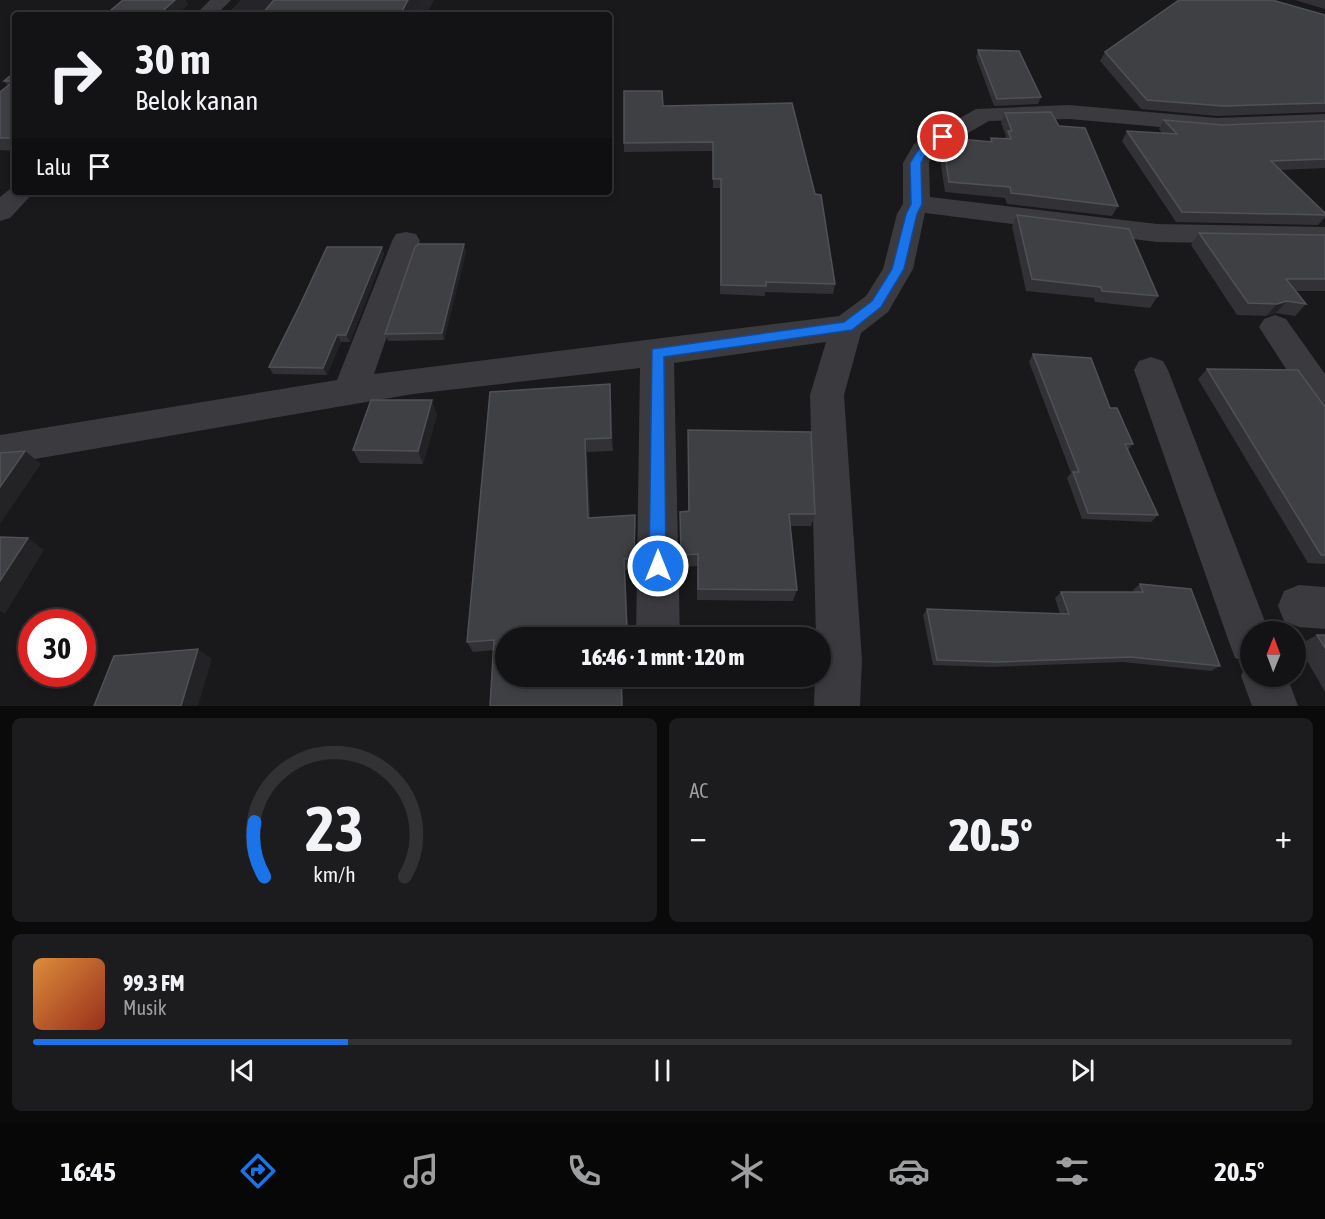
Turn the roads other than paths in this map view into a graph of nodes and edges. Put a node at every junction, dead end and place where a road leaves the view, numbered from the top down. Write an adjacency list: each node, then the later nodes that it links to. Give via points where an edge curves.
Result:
1 (221, 0): 2 (street)
2 (208, 12)
3 (1325, 121): 5 (street, via 1217,125 1069,112 984,114 923,149 916,163)
4 (18, 195): 6 (street)
5 (917, 204): 7 (street, via 1157,233); 9 (street, via 898,269 877,304)
6 (0, 212)
7 (1325, 236)
8 (406, 241): 13 (street)
9 (847, 327): 11 (street); 19 (street, via 827,395 839,660)
10 (1275, 327): 14 (street)
11 (657, 353): 13 (street); 17 (street)
12 (1151, 370): 16 (street)
13 (350, 392): 15 (street)
14 (1325, 401)
15 (0, 450)
16 (1243, 621)
17 (658, 627)
18 (1268, 687): 20 (street)
19 (837, 706)
20 (1275, 706)

